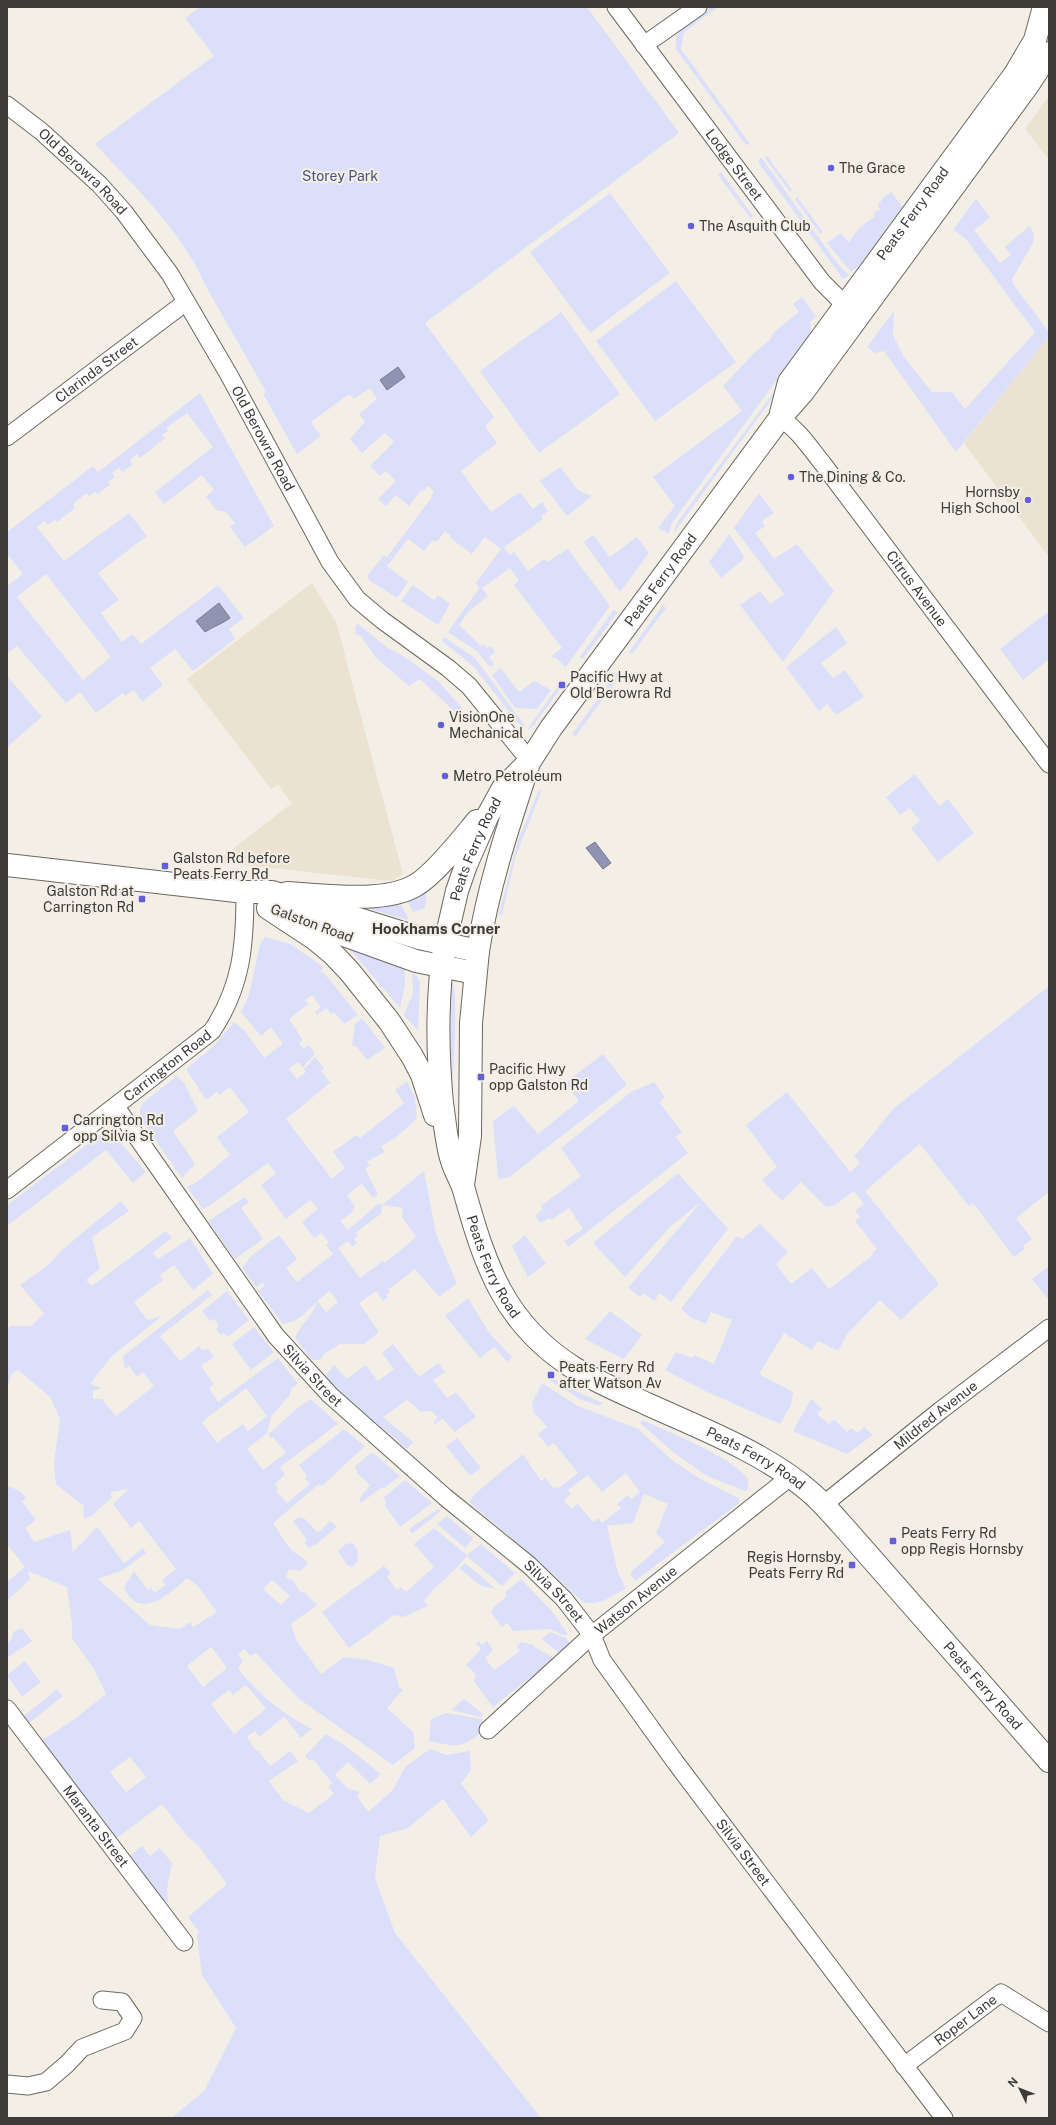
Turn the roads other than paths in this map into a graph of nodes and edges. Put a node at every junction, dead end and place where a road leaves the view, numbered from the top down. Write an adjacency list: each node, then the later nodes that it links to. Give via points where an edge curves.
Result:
1 (616, 7): 4 (street, Lodge Street)
2 (698, 7): 4 (street)
3 (1044, 7): 8 (main road, Peats Ferry Road, via 1035,40 1016,74)
4 (644, 45): 8 (street, Lodge Street, via 822,282)
5 (1049, 53): 8 (main road, Peats Ferry Road, via 1028,86)
6 (7, 105): 7 (street, Old Berowra Road, via 42,132 100,185 124,212 170,274)
7 (186, 302): 10 (street, Clarinda Street); 11 (street, Old Berowra Road, via 229,375 330,562 357,599 469,686)
8 (853, 309): 9 (main road, Peats Ferry Road, via 789,382)
9 (780, 418): 11 (main road, Peats Ferry Road, via 551,728); 12 (street, Citrus Avenue, via 799,434 823,464)
10 (7, 437)
11 (530, 761): 13 (main road, Peats Ferry Road); 18 (main road, Peats Ferry Road, via 496,867)
12 (1049, 764)
13 (503, 788): 16 (main road, via 464,837 417,885 402,892 380,897); 17 (main road, Peats Ferry Road, via 466,865 457,891)
14 (7, 865): 15 (main road, Galston Road)
15 (245, 892): 16 (main road, Galston Road); 21 (street, Carrington Road, via 239,977 226,1011 212,1031)
16 (270, 900): 17 (main road, Galston Road); 19 (main road, Galston Road, via 409,959); 22 (main road, via 298,927 333,954 388,1021 422,1075)
17 (445, 944): 18 (main road, Galston Road); 19 (main road, Peats Ferry Road)
18 (478, 951): 20 (main road, Peats Ferry Road)
19 (441, 966): 20 (main road, Galston Road); 22 (main road, Peats Ferry Road, via 438,1046 444,1121)
20 (475, 973): 23 (main road, Peats Ferry Road, via 471,1023 470,1136)
21 (116, 1107): 24 (street, Carrington Road); 28 (street, Silvia Street, via 276,1336 330,1394 445,1497 529,1565 564,1599)
22 (452, 1161): 23 (main road, Peats Ferry Road)
23 (463, 1185): 26 (main road, Peats Ferry Road, via 476,1234 492,1278 515,1315 544,1346 574,1368 745,1450)
24 (7, 1190)
25 (1049, 1328): 27 (street, Mildred Avenue)
26 (790, 1477): 27 (main road, Peats Ferry Road); 28 (street, Watson Avenue)
27 (823, 1504): 31 (main road, Peats Ferry Road)
28 (592, 1635): 30 (street, Watson Avenue); 35 (street, Silvia Street, via 602,1660 630,1700)
29 (7, 1709): 32 (street, Maranta Street)
30 (488, 1730)
31 (1049, 1761)
32 (184, 1942)
33 (102, 2000): 36 (street, via 122,2002 129,2010 133,2018 125,2031 82,2048 46,2082 28,2086)
34 (1049, 2023): 35 (street, Roper Lane, via 1001,1993)
35 (904, 2066): 37 (street, Silvia Street)
36 (7, 2084)
37 (944, 2118)

